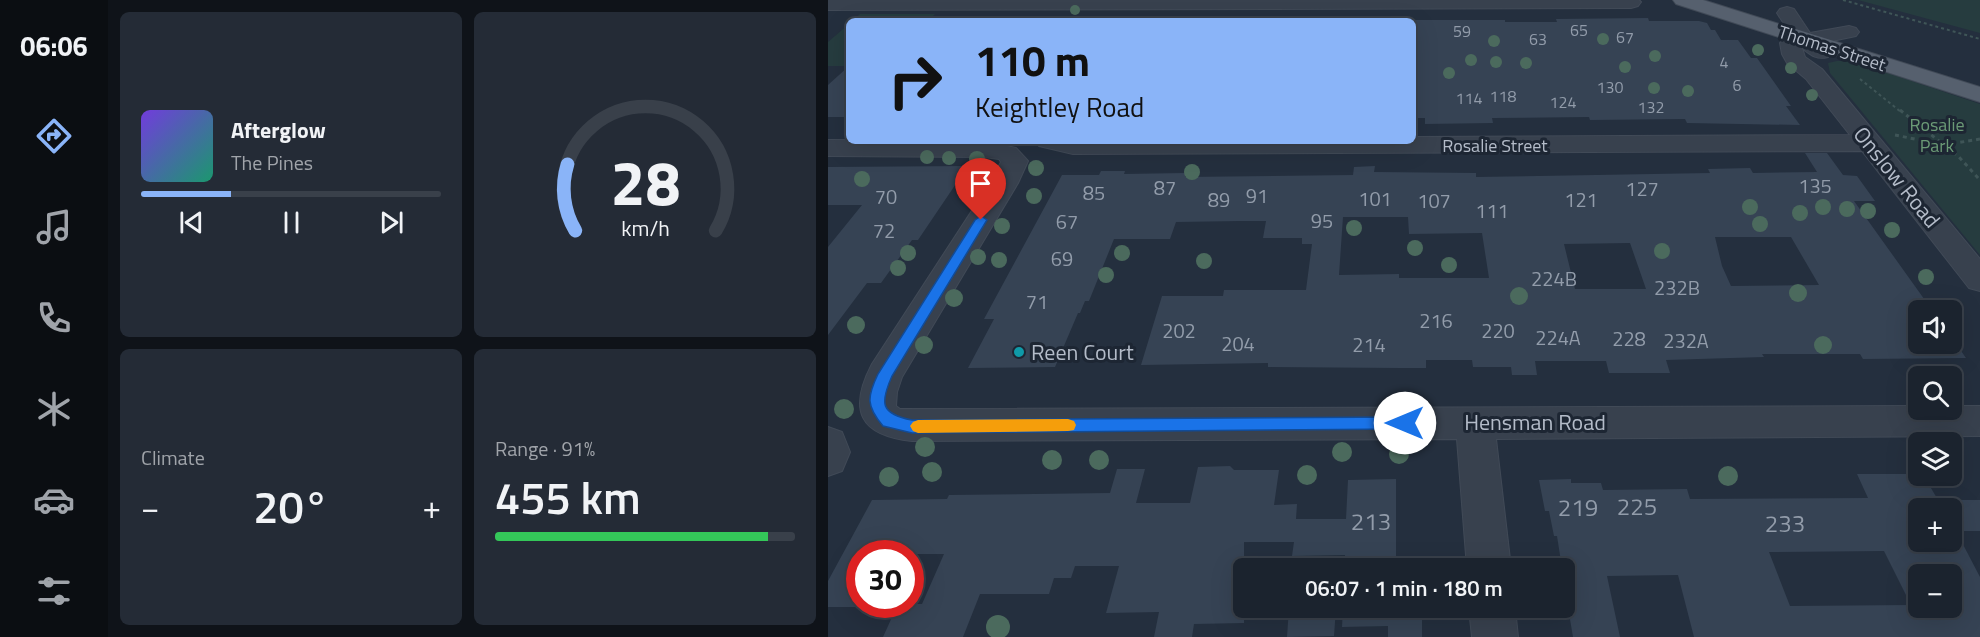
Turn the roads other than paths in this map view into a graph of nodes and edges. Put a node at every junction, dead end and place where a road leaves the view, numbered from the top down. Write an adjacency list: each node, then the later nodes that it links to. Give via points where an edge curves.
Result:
1 (1683, 0): 10 (main road, Thomas Street)
2 (1118, 2): 3 (street); 4 (street); 7 (street)
3 (1631, 2)
4 (828, 4)
5 (1766, 6): 6 (main road, Thomas Street)
6 (1787, 13): 8 (main road, Thomas Street); 10 (street)
7 (1108, 18)
8 (1849, 32): 9 (main road, Thomas Street); 10 (street)
9 (1871, 38)
10 (1804, 39): 11 (main road, Thomas Street); 12 (street, Onslow Road, via 1791,43 1797,63 1815,74)
11 (1980, 96)
12 (1871, 143): 13 (street, Rosalie Street); 15 (street, Onslow Road)
13 (1063, 144)
14 (828, 148): 17 (street, Hensman Road, via 984,148 1001,150 1015,160 885,374 877,393 879,411 888,422 912,426)
15 (1980, 280)
16 (1980, 421): 17 (street, Hensman Road)
17 (1475, 423): 20 (street)
18 (828, 443): 19 (street)
19 (828, 459)
20 (1488, 558)
21 (1493, 618): 22 (street)
22 (1495, 637)

